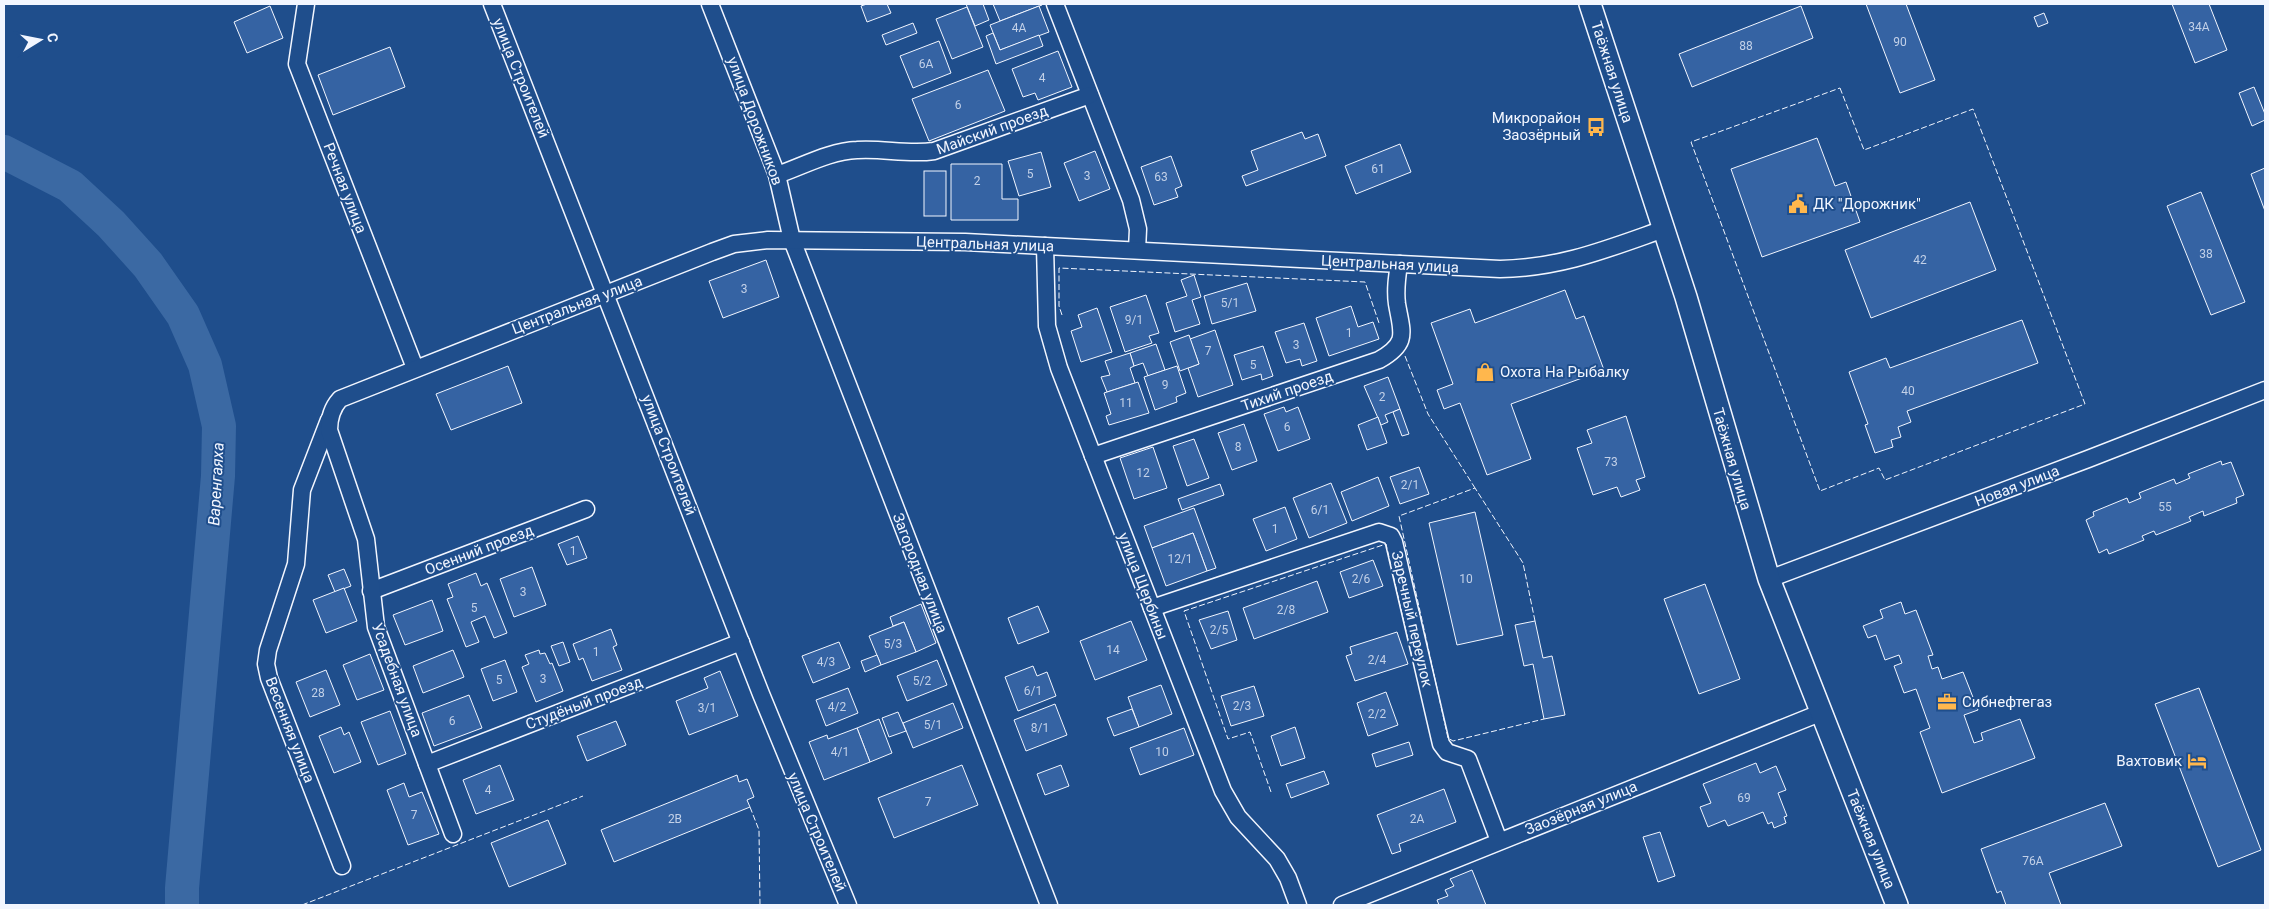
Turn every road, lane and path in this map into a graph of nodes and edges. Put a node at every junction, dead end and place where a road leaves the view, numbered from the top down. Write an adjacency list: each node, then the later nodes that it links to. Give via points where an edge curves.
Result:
1 (306, 4): 14 (street, Речная улица, via 297,64)
2 (492, 4): 13 (street, улица Строителей)
3 (710, 4): 7 (street, улица Дорожников)
4 (1055, 4): 6 (street)
5 (1590, 4): 8 (street, Таёжная улица)
6 (1090, 95): 7 (street, Майский проезд, via 934,151 843,151); 11 (street, via 1131,200 1138,229)
7 (777, 175): 9 (street, улица Дорожников)
8 (1664, 229): 12 (street, Центральная улица, via 1550,266 1500,270); 19 (street, Таёжная улица)
9 (792, 240): 10 (street, Центральная улица); 13 (street, Центральная улица, via 734,244); 29 (street, Загородная улица)
10 (1045, 246): 11 (street, Центральная улица); 17 (street, улица Щербины, via 1045,304 1052,347)
11 (1137, 250): 12 (street, Центральная улица)
12 (1399, 264): 17 (street, Тихий проезд, via 1396,288 1402,339 1388,355)
13 (606, 293): 14 (street, Центральная улица); 22 (street, улица Строителей)
14 (415, 368): 16 (street, Центральная улица, via 340,398)
15 (2265, 390): 19 (street, Новая улица)
16 (331, 413): 20 (street, Усадебная улица, via 329,430 366,539); 27 (street, Весенняя улица, via 302,490 296,564 266,664)
17 (1093, 456): 21 (street, улица Щербины)
18 (586, 509): 20 (street, Осенний проезд)
19 (1769, 579): 23 (street, Таёжная улица)
20 (371, 591): 24 (street, Усадебная улица, via 376,627)
21 (1152, 608): 26 (street, Заречный переулок, via 1379,532 1390,536 1441,744 1447,752 1468,759); 30 (street, улица Щербины, via 1223,791 1238,817 1277,859)
22 (741, 642): 24 (street, Студёный проезд); 28 (street, улица Строителей)
23 (1820, 713): 26 (street, Заозёрная улица); 32 (street, Таёжная улица)
24 (427, 764): 25 (street, Усадебная улица)
25 (453, 834)
26 (1499, 841): 31 (street, Заозёрная улица)
27 (342, 866)
28 (848, 905)
29 (1049, 905)
30 (1298, 905)
31 (1342, 905)
32 (1897, 905)

